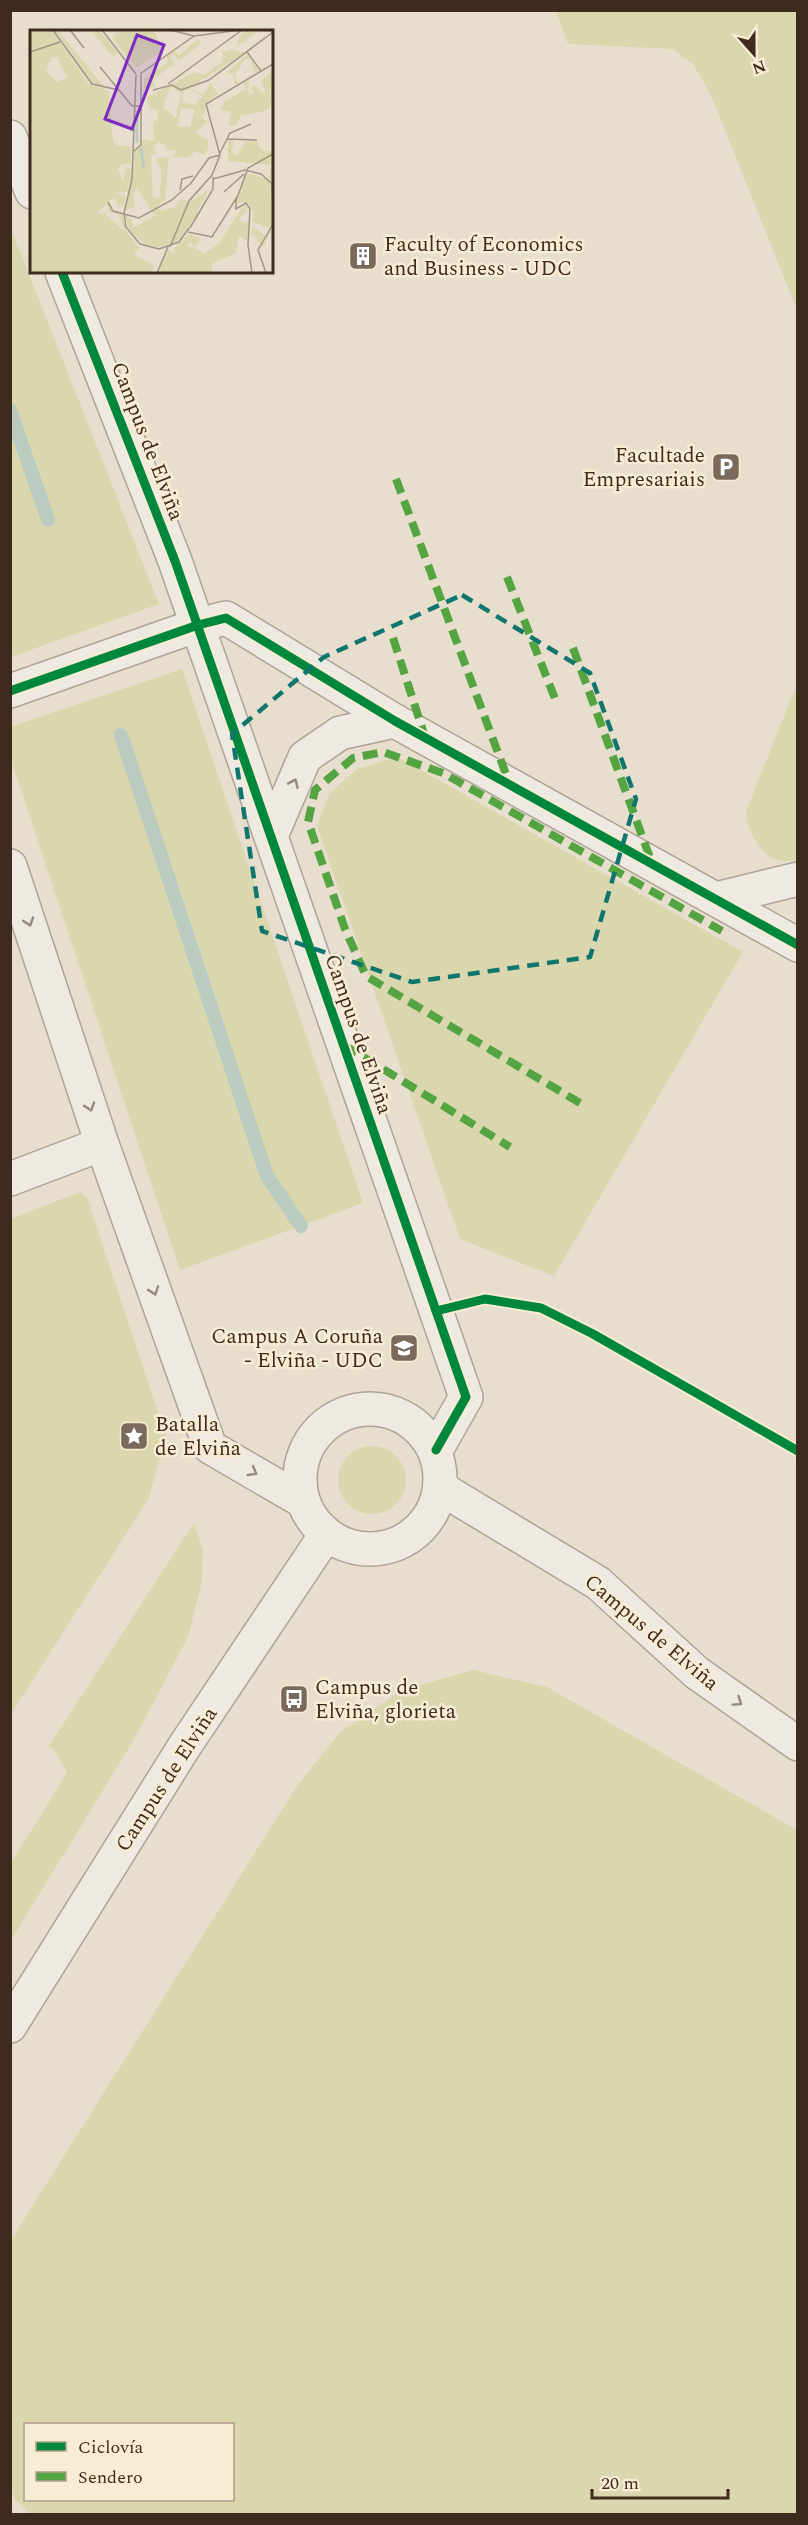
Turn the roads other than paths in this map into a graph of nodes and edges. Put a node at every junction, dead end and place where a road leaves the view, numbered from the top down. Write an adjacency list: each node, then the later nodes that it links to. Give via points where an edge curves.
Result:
1 (10, 137): 2 (street)
2 (30, 187)
3 (62, 273): 4 (street, Campus de Elviña)
4 (198, 625): 5 (street); 6 (street, via 226,618); 7 (street, Campus de Elviña)
5 (10, 691)
6 (395, 721): 7 (street, one-way to 6, via 305,757 340,733); 10 (street)
7 (271, 836): 14 (street, Campus de Elviña, via 466,1397)
8 (10, 866): 12 (street, one-way to 12)
9 (798, 879): 10 (street)
10 (716, 899): 11 (street)
11 (798, 945)
12 (102, 1143): 13 (street); 16 (street, one-way to 16, via 210,1447)
13 (10, 1179)
14 (436, 1450): 15 (street); 16 (street, via 417,1424 383,1408 346,1411 314,1434 300,1463)
15 (442, 1490): 17 (street, via 427,1524 392,1548 356,1550); 18 (street, Campus de Elviña, one-way to 18, via 598,1583 698,1673)
16 (301, 1500): 17 (street)
17 (325, 1536): 19 (street, Campus de Elviña, via 184,1747)
18 (798, 1744)
19 (10, 2026)

